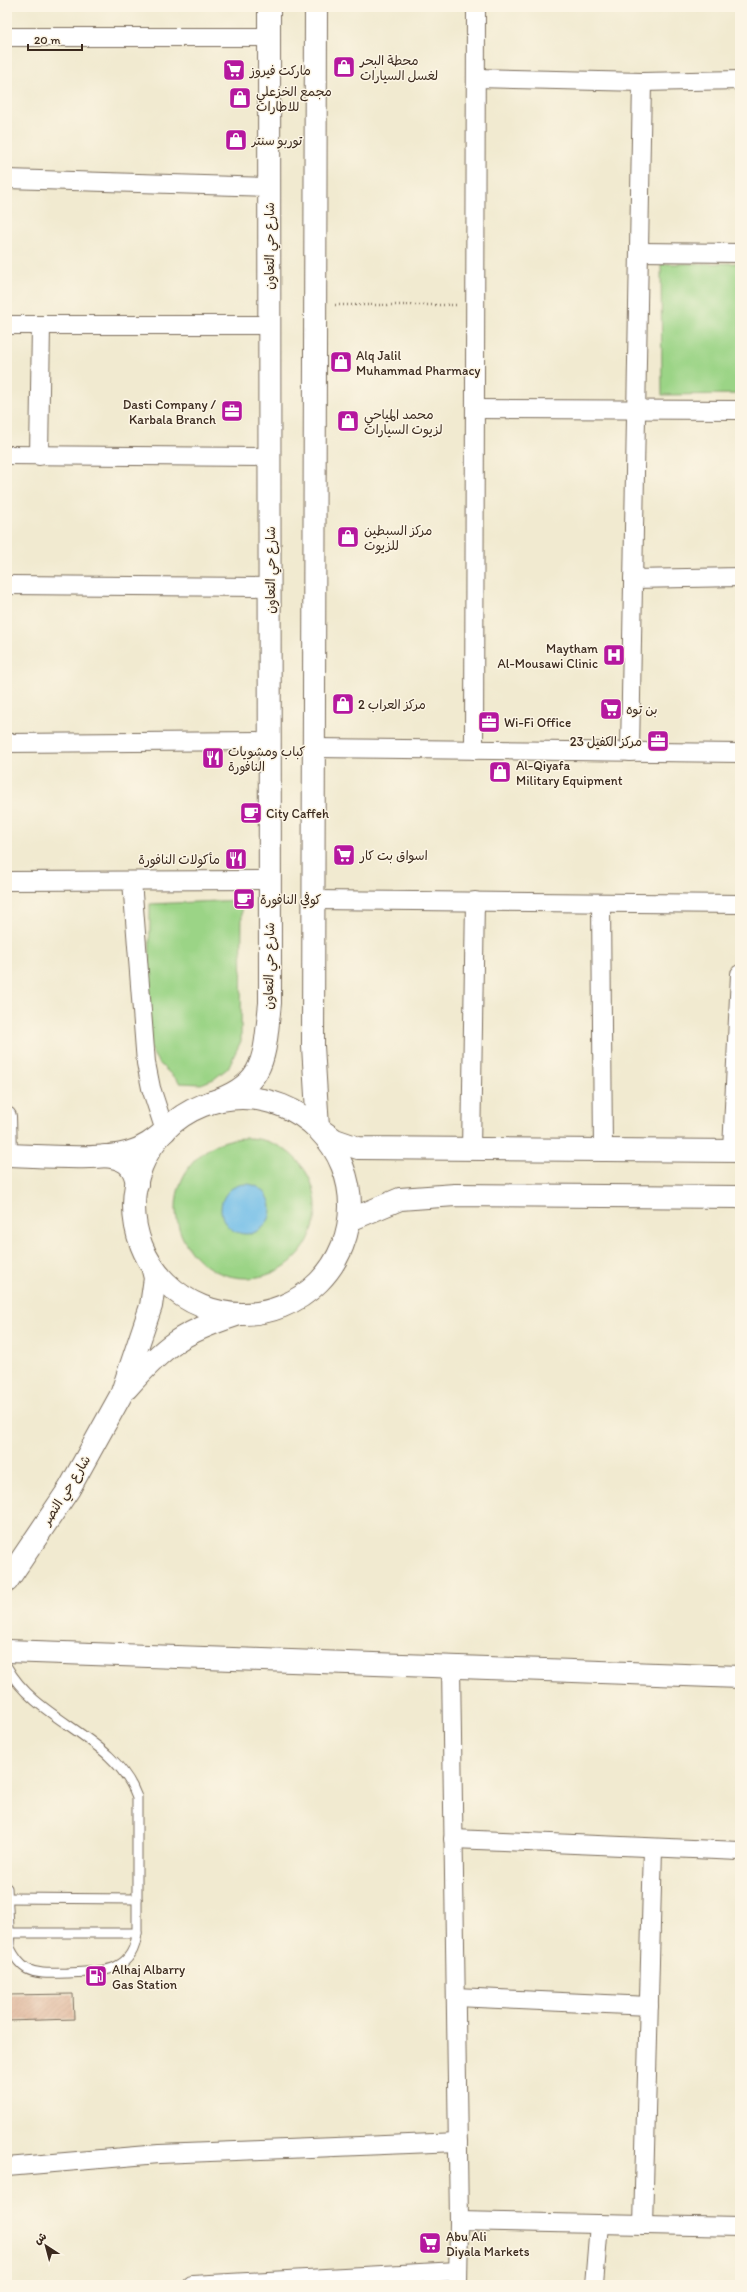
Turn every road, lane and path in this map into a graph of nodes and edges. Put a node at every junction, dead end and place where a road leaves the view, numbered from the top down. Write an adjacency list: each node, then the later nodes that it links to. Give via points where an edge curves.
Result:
1 (269, 7): 5 (main road, شارع حي التعاون)
2 (316, 7): 13 (main road)
3 (476, 7): 6 (street)
4 (7, 36): 5 (street)
5 (269, 36): 10 (main road, شارع حي التعاون)
6 (477, 78): 8 (street); 14 (street)
7 (740, 80): 8 (street)
8 (642, 82): 11 (street)
9 (7, 178): 10 (street)
10 (270, 187): 15 (main road, شارع حي التعاون)
11 (639, 252): 12 (street); 19 (street)
12 (740, 253)
13 (315, 305): 14 (path); 30 (main road)
14 (476, 305): 18 (street)
15 (269, 324): 17 (street); 23 (main road, شارع حي التعاون)
16 (7, 325): 17 (street)
17 (41, 325): 22 (street)
18 (476, 410): 19 (street); 31 (street)
19 (636, 410): 20 (street); 25 (street)
20 (740, 410)
21 (7, 455): 22 (street)
22 (40, 456): 23 (street)
23 (270, 457): 27 (main road, شارع حي التعاون)
24 (740, 577): 25 (street)
25 (633, 579): 32 (street)
26 (7, 585): 27 (street)
27 (270, 587): 28 (main road, شارع حي التعاون)
28 (270, 741): 29 (street); 34 (main road, شارع حي التعاون)
29 (7, 743)
30 (314, 748): 31 (street); 37 (main road)
31 (474, 750): 32 (street)
32 (630, 752): 33 (street)
33 (740, 753)
34 (270, 880): 36 (street); 42 (main road, شارع حي التعاون, via 270,1003 264,1051 254,1078 247,1086 230,1097)
35 (7, 881): 36 (street)
36 (132, 881): 45 (street, via 146,1063 150,1088)
37 (313, 900): 38 (street); 44 (main road, via 313,1046)
38 (475, 901): 39 (street); 46 (street)
39 (601, 903): 40 (street); 47 (street)
40 (740, 904)
41 (740, 974): 48 (street)
42 (209, 1103): 44 (main road, via 232,1098 278,1104 299,1114); 45 (main road, via 185,1115)
43 (7, 1116): 50 (street)
44 (318, 1128): 46 (main road, via 335,1140 358,1148); 53 (main road, via 331,1143 343,1167 350,1200)
45 (165, 1131): 49 (main road, via 130,1152); 51 (main road, via 144,1161)
46 (471, 1150): 47 (main road)
47 (603, 1150): 48 (main road)
48 (736, 1151)
49 (104, 1155): 50 (main road); 51 (main road, via 124,1160 133,1169)
50 (7, 1156)
51 (137, 1184): 54 (main road, via 134,1215 137,1233)
52 (740, 1197): 53 (main road, via 455,1195 400,1200)
53 (350, 1220): 55 (main road, via 343,1245 334,1263 312,1288 290,1303 265,1311)
54 (152, 1266): 55 (main road, via 175,1291 190,1301 222,1312); 56 (main road, via 154,1278 151,1306)
55 (239, 1314): 56 (main road, via 200,1327 167,1346)
56 (121, 1395): 57 (main road, شارع حي النصر, via 69,1489)
57 (7, 1581)
58 (7, 1651): 60 (main road)
59 (7, 1667): 67 (lane, via 23,1690 99,1748 132,1782 137,1797)
60 (451, 1667): 61 (main road); 62 (street)
61 (740, 1677)
62 (453, 1839): 63 (street); 70 (street)
63 (653, 1848): 64 (street); 71 (street)
64 (740, 1851)
65 (7, 1888): 66 (lane)
66 (7, 1898): 67 (lane); 68 (lane)
67 (137, 1898): 69 (lane)
68 (8, 1933): 69 (lane); 69 (lane, via 10,1948 20,1963 27,1969 45,1973 107,1971 116,1968 130,1956 135,1947)
69 (137, 1933)
70 (456, 1997): 71 (street); 72 (street)
71 (649, 2006): 76 (street)
72 (458, 2142): 73 (street, via 159,2154); 74 (street)
73 (7, 2167)
74 (459, 2221): 75 (street); 78 (street)
75 (599, 2224): 76 (street); 80 (street)
76 (643, 2225): 77 (street)
77 (740, 2227)
78 (458, 2278): 79 (street)
79 (192, 2285)
80 (594, 2285)

